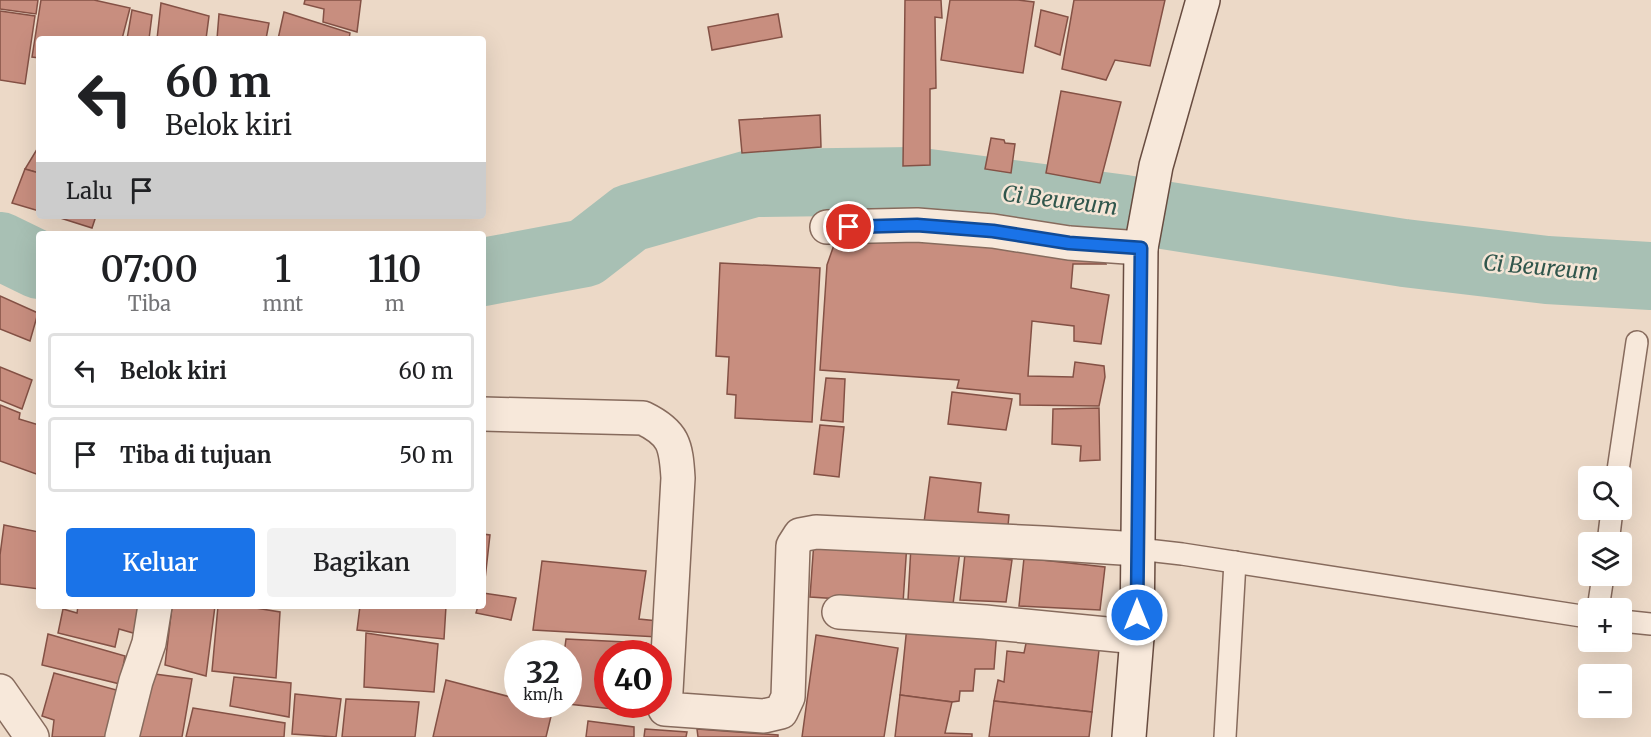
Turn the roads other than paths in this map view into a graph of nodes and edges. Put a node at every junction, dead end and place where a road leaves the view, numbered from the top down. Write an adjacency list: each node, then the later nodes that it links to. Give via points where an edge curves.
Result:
1 (1203, 0): 3 (street, via 1156,166)
2 (827, 227): 3 (street, via 917,225)
3 (1141, 248): 7 (street)
4 (1637, 342): 6 (lane)
5 (486, 414): 7 (street, via 643,418 667,434 677,459 678,478 665,709 764,716 781,712 788,697 793,546 801,535 816,532)
6 (1619, 466)
7 (1138, 549): 8 (lane); 14 (street)
8 (1235, 562): 11 (lane); 19 (lane)
9 (155, 609): 17 (street, via 149,643)
10 (839, 612): 14 (street)
11 (1578, 615)
12 (1632, 622): 13 (lane)
13 (1651, 624)
14 (1137, 637): 18 (street)
15 (0, 691): 16 (street)
16 (32, 737)
17 (122, 737)
18 (1129, 737)
19 (1225, 737)

